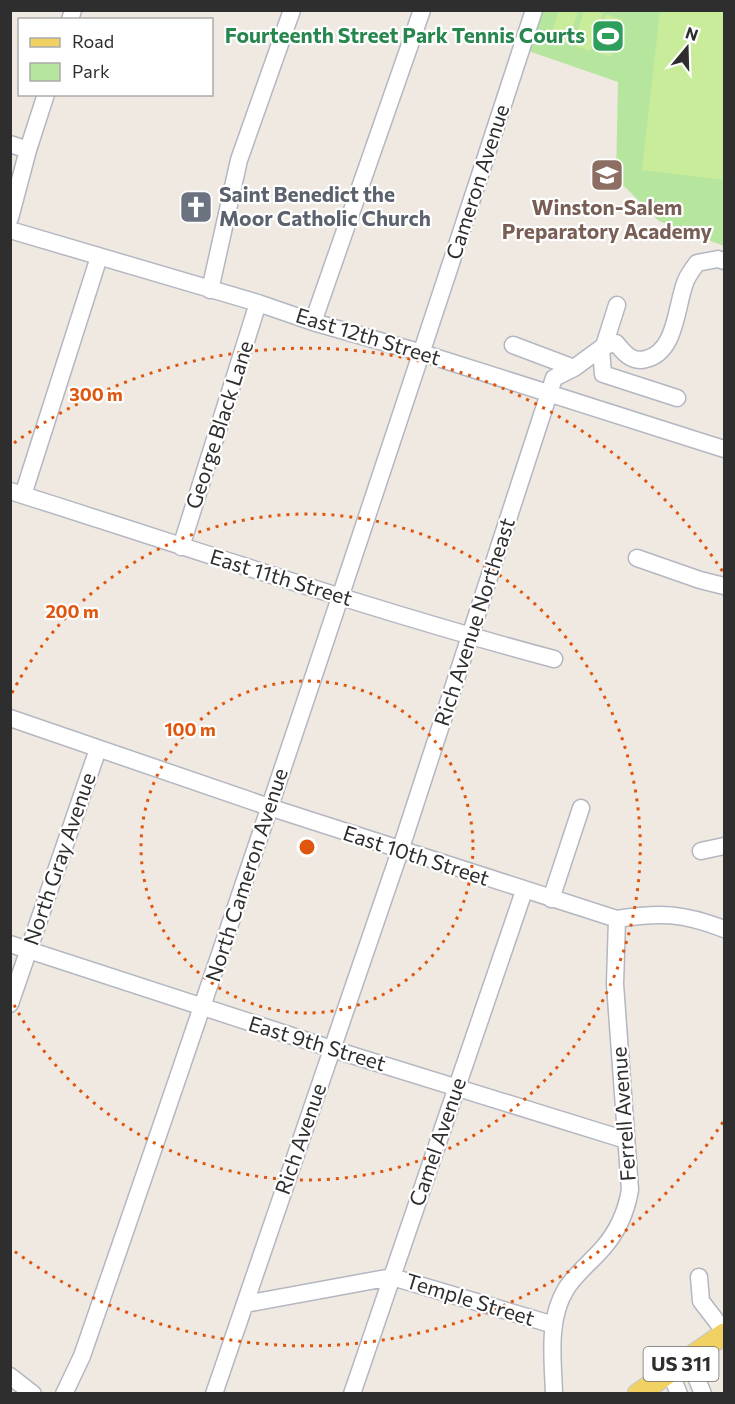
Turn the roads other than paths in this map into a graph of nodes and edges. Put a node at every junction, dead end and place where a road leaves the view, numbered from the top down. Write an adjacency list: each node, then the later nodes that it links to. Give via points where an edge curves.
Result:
1 (292, 10): 11 (street, via 239,160)
2 (422, 10): 14 (street)
3 (534, 10): 17 (street, Cameron Avenue)
4 (45, 96): 6 (street)
5 (10, 144): 6 (street)
6 (28, 150): 7 (street)
7 (10, 218)
8 (10, 230): 9 (street, East 12th Street)
9 (99, 257): 11 (street, East 12th Street); 22 (street)
10 (724, 261): 16 (street, via 697,263 685,282 666,346 654,357 639,361 626,355 616,343)
11 (210, 290): 12 (street, East 12th Street)
12 (258, 303): 14 (street, East 12th Street); 23 (street, George Black Lane)
13 (617, 305): 16 (street)
14 (313, 322): 17 (street, East 12th Street)
15 (513, 345): 18 (street)
16 (602, 347): 18 (street); 20 (street, via 603,374)
17 (422, 353): 19 (street, East 12th Street); 26 (street, North Cameron Avenue)
18 (574, 368): 19 (street, via 554,378)
19 (550, 393): 21 (street, East 12th Street); 27 (street, Rich Avenue Northeast)
20 (677, 398)
21 (724, 449)
22 (17, 493): 23 (street, East 11th Street)
23 (181, 547): 26 (street, East 11th Street)
24 (637, 558): 25 (street)
25 (724, 586)
26 (339, 597): 27 (street, East 11th Street); 31 (street, North Cameron Avenue)
27 (470, 636): 28 (street, East 11th Street); 34 (street, Rich Avenue Northeast)
28 (554, 659)
29 (10, 718): 30 (street, East 10th Street)
30 (98, 748): 31 (street, East 10th Street); 41 (street, North Gray Avenue)
31 (268, 807): 34 (street, East 10th Street); 43 (street, North Cameron Avenue)
32 (581, 808): 37 (street)
33 (724, 846): 35 (street)
34 (400, 851): 36 (street, East 10th Street); 44 (street, Rich Avenue)
35 (700, 851)
36 (524, 891): 37 (street, East 10th Street); 45 (street, Camel Avenue)
37 (551, 899): 38 (street, East 10th Street)
38 (617, 919): 39 (street, East 10th Street, via 680,915); 46 (street, Ferrell Avenue, via 615,984)
39 (724, 929)
40 (10, 944): 41 (street, East 9th Street)
41 (29, 950): 42 (street, North Gray Avenue); 43 (street, East 9th Street)
42 (10, 1004)
43 (203, 1008): 44 (street, East 9th Street); 56 (street, North Cameron Avenue, via 82,1356)
44 (332, 1049): 45 (street, East 9th Street); 49 (street, Rich Avenue)
45 (457, 1087): 46 (street, East 9th Street); 47 (street, Camel Avenue)
46 (626, 1140): 50 (street, Ferrell Avenue, via 630,1190 622,1220 565,1291)
47 (392, 1277): 49 (street, Temple Street); 50 (street, Temple Street); 58 (street, Camel Avenue)
48 (699, 1277): 51 (street, via 701,1301)
49 (245, 1304): 57 (street, Rich Avenue)
50 (554, 1325): 59 (street, Ferrell Avenue)
51 (724, 1333): 52 (main road, US 311)
52 (688, 1359): 53 (main road, US 311); 62 (street)
53 (670, 1372): 60 (main road, US 311); 61 (street)
54 (10, 1376): 55 (street)
55 (33, 1394)
56 (64, 1394)
57 (214, 1394)
58 (352, 1394)
59 (554, 1394)
60 (638, 1394)
61 (679, 1394)
62 (703, 1394)

